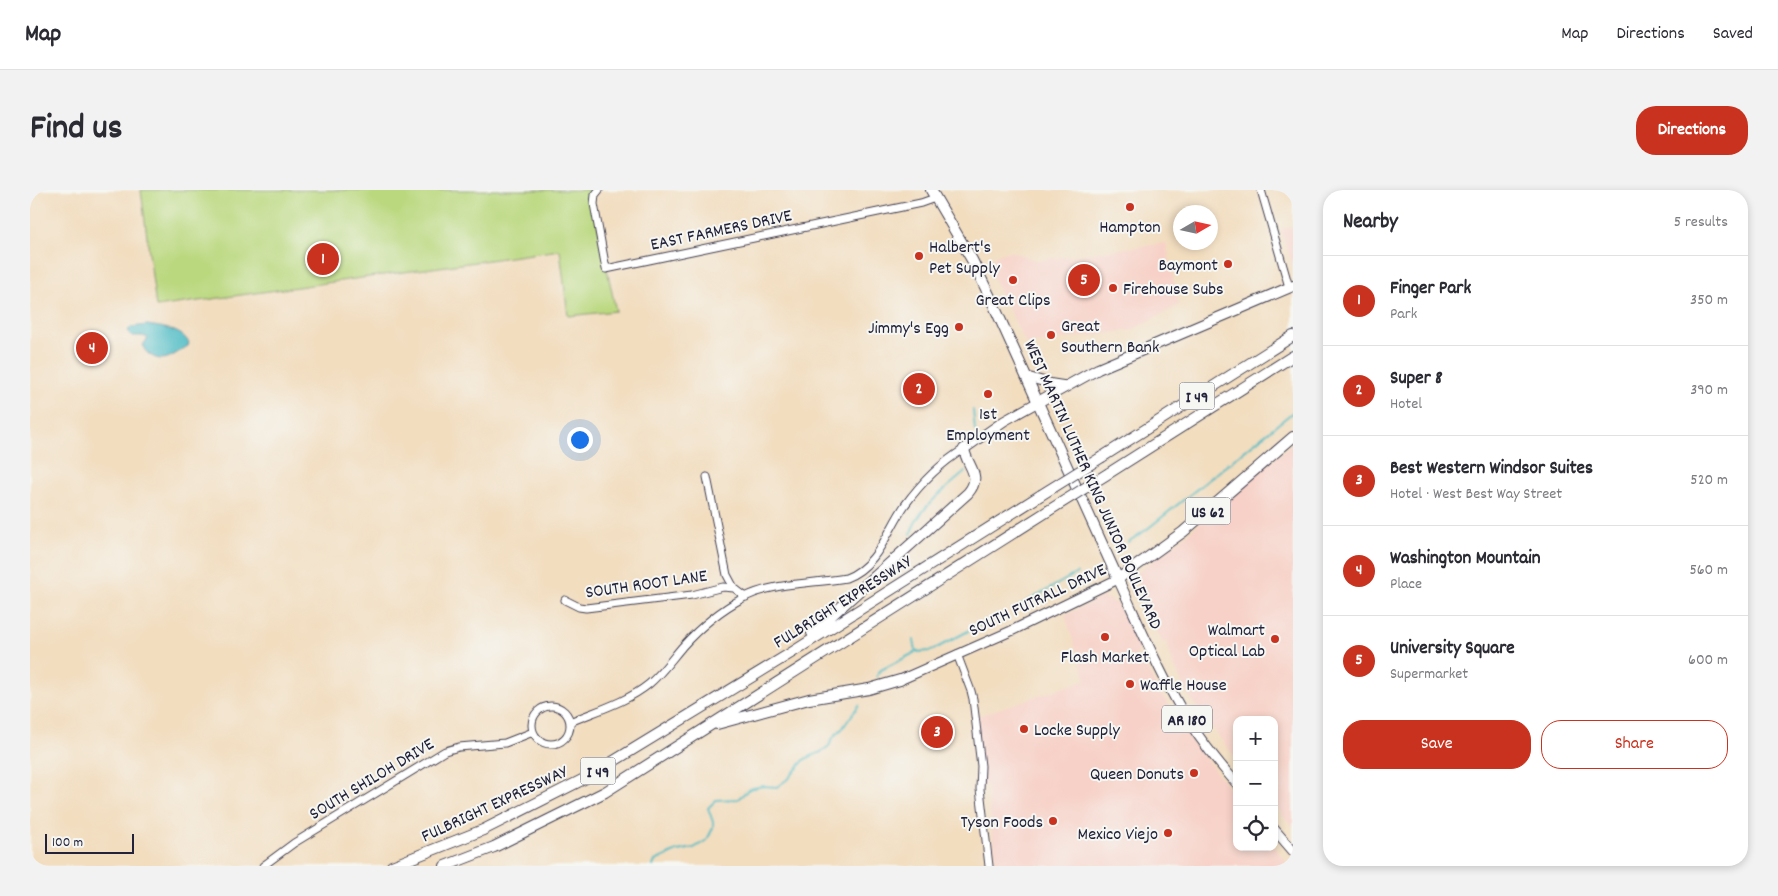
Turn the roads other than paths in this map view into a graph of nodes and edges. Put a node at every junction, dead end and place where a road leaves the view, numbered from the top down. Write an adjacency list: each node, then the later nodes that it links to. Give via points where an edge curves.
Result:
1 (599, 190): 3 (street, EAST FARMERS DRIVE, via 594,204 606,268 922,203)
2 (1261, 190): 4 (street)
3 (933, 194): 7 (highway, WEST MARTIN LUTHER KING JUNIOR BOULEVARD, via 972,260)
4 (1291, 287): 8 (highway)
5 (1293, 336): 17 (highway, FULBRIGHT EXPRESSWAY / I 49, bridge)
6 (1293, 356): 21 (highway, FULBRIGHT EXPRESSWAY / I 49, bridge)
7 (1027, 377): 8 (main road); 9 (highway, WEST MARTIN LUTHER KING JUNIOR BOULEVARD)
8 (1066, 386): 9 (highway)
9 (1038, 402): 11 (main road); 13 (highway, WEST MARTIN LUTHER KING JUNIOR BOULEVARD)
10 (1293, 437): 13 (highway, SOUTH FUTRALL DRIVE / US 62, via 1183,532)
11 (964, 449): 15 (street, via 938,468 917,490 864,569 846,578 767,589); 17 (highway, via 974,475 974,484 968,493)
12 (707, 477): 14 (street, via 727,575)
13 (1118, 579): 18 (main road, SOUTH FUTRALL DRIVE); 23 (main road, WEST MARTIN LUTHER KING JUNIOR BOULEVARD / AR 180, via 1180,708)
14 (734, 588): 15 (street); 16 (street, SOUTH ROOT LANE, via 586,608)
15 (746, 597): 20 (street, via 696,634 648,685 627,698)
16 (564, 600)
17 (791, 653): 27 (highway, FULBRIGHT EXPRESSWAY / I 49, via 586,778 483,830)
18 (957, 654): 19 (main road, SOUTH FUTRALL DRIVE); 29 (street, via 972,691)
19 (900, 680): 21 (highway, via 809,699)
20 (570, 722): 22 (street, via 567,736 558,743 546,744); 22 (street, via 560,708 547,706 533,719)
21 (706, 727): 28 (highway, FULBRIGHT EXPRESSWAY / I 49, via 605,792 494,847)
22 (533, 732): 26 (street, SOUTH SHILOH DRIVE, via 505,743 445,751 294,842)
23 (1233, 779)
24 (1278, 834): 25 (main road)
25 (1293, 851)
26 (263, 866)
27 (392, 866)
28 (445, 866)
29 (989, 866)

